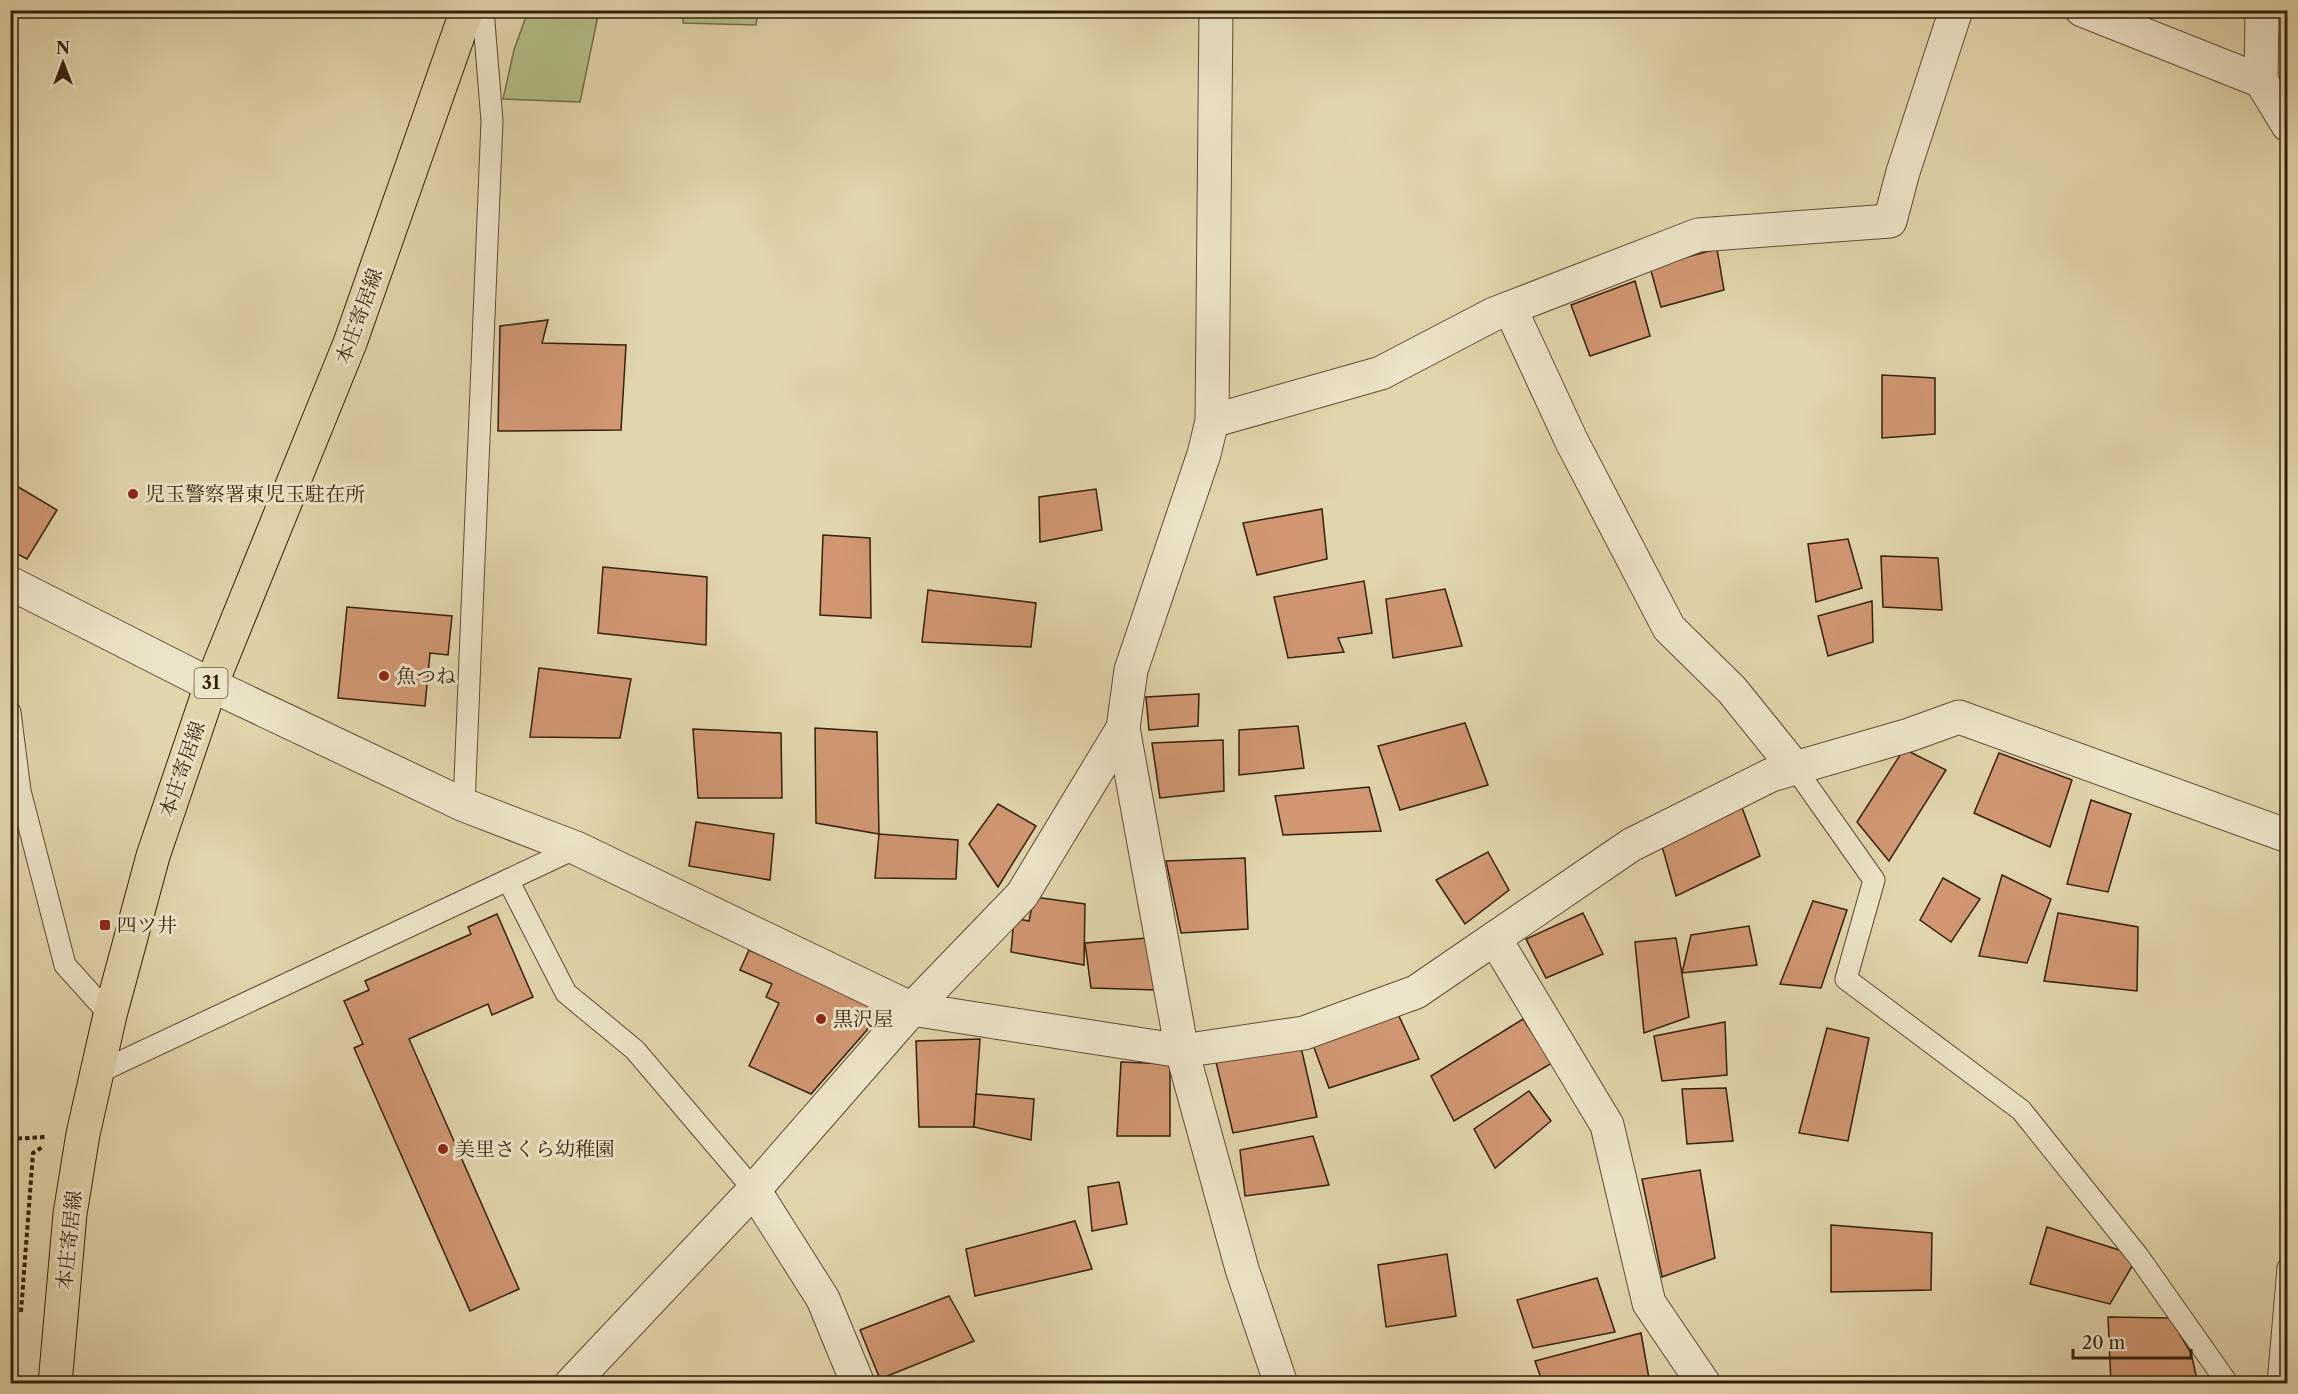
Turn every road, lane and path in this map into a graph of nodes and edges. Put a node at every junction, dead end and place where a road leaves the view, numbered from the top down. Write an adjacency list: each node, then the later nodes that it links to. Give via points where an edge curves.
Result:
1 (467, 10): 12 (main road, 本庄寄居線 / 31, via 350,343)
2 (483, 10): 16 (lane, via 492,121)
3 (1216, 10): 10 (street)
4 (1956, 10): 9 (street, via 1890,221 1698,235)
5 (2082, 10): 7 (street)
6 (2262, 10): 7 (street)
7 (2261, 81): 8 (street)
8 (2288, 125)
9 (1510, 308): 10 (street, via 1381,373); 15 (street, via 1572,442 1668,628 1732,690)
10 (1212, 421): 14 (street, via 1131,670)
11 (10, 583): 12 (street)
12 (211, 685): 16 (street); 22 (main road, 本庄寄居線 / 31, via 153,856)
13 (10, 712): 22 (lane, via 20,791 65,965)
14 (1123, 728): 21 (street, via 1022,895); 23 (street)
15 (1795, 768): 17 (street, via 1959,717); 20 (street, via 1772,775 1631,845); 32 (lane, via 1874,880 1846,979 2021,1110 2138,1256)
16 (464, 805): 18 (street)
17 (2288, 836)
18 (576, 848): 19 (lane); 21 (street)
19 (508, 880): 24 (lane); 25 (lane, via 566,993 635,1050)
20 (1495, 939): 23 (street, via 1416,992 1304,1033); 31 (street, via 1607,1125 1649,1303)
21 (912, 1009): 23 (street); 25 (street)
22 (110, 1015): 24 (main road, 本庄寄居線 / 31)
23 (1182, 1051): 30 (street, via 1242,1269)
24 (97, 1073): 27 (main road, 本庄寄居線 / 31, via 70,1214)
25 (754, 1190): 28 (street); 29 (street, via 823,1299)
26 (2288, 1268): 33 (lane)
27 (55, 1383)
28 (571, 1383)
29 (858, 1383)
30 (1281, 1383)
31 (1704, 1383)
32 (2228, 1383)
33 (2278, 1383)

